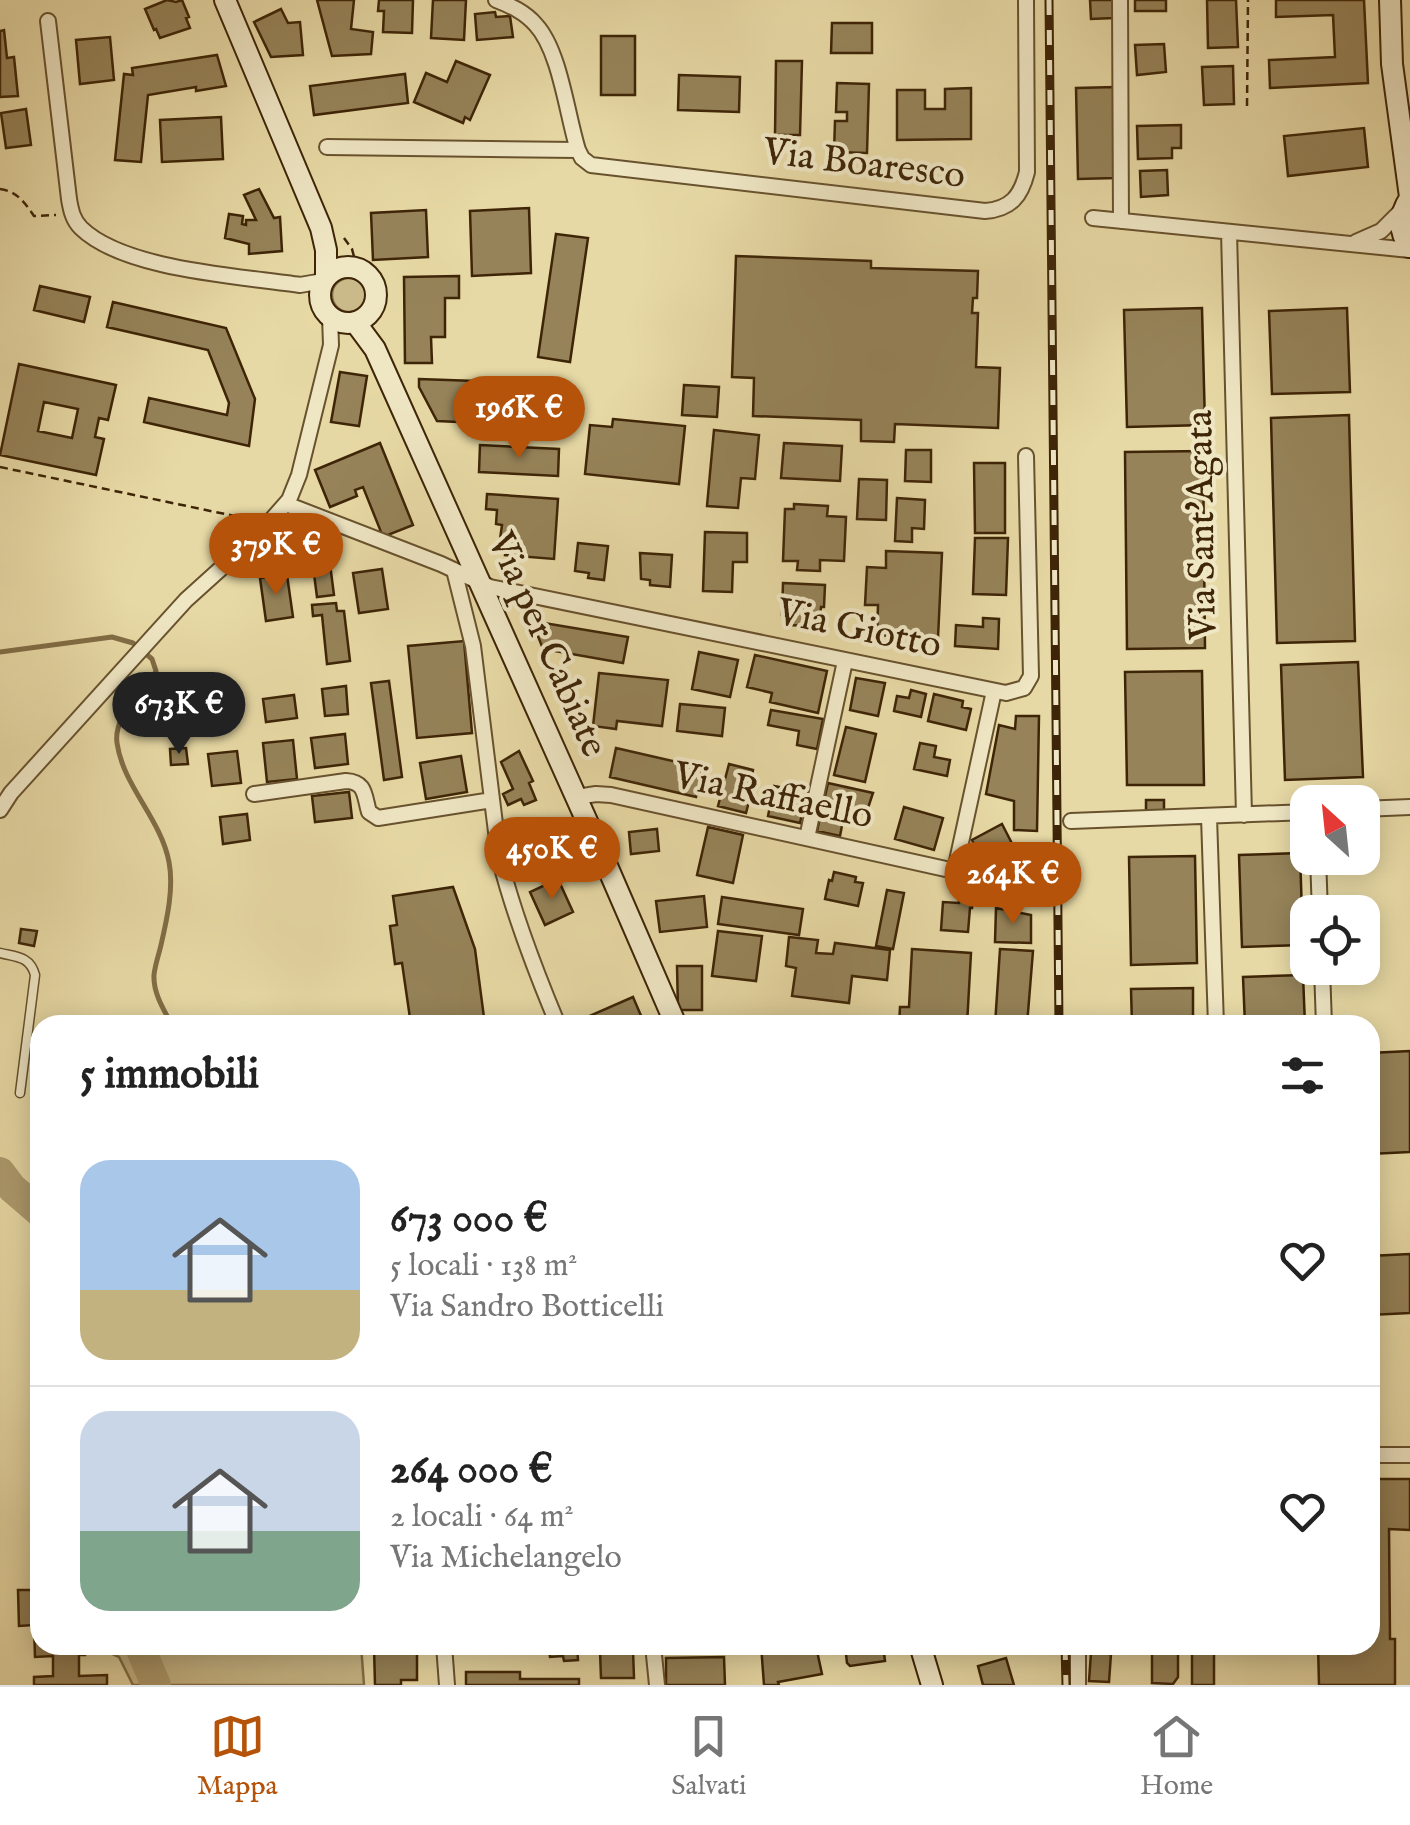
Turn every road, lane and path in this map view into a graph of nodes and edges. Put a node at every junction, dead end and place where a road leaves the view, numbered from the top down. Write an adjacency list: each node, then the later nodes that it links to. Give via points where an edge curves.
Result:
1 (225, 0): 20 (street)
2 (1026, 0): 12 (street, Via Boaresco, via 1027,172 1016,198 996,210 600,167)
3 (1120, 0): 19 (street)
4 (1248, 0): 9 (path)
5 (1390, 0): 8 (street)
6 (505, 2): 12 (street, via 542,32)
7 (48, 21): 17 (street)
8 (1392, 64): 10 (street); 16 (street)
9 (1247, 106)
10 (1410, 114)
11 (327, 147): 12 (street, Via Boaresco)
12 (578, 150)
13 (0, 182): 15 (path)
14 (0, 189): 15 (path)
15 (7, 190): 17 (path, via 34,216)
16 (1408, 201): 22 (street, via 1382,232); 23 (street, via 1401,230)
17 (72, 215): 25 (street, via 84,230 137,259 300,285)
18 (1093, 218): 19 (street)
19 (1121, 221): 21 (street)
20 (321, 228): 24 (street); 25 (street)
21 (1229, 232): 22 (street); 41 (street, Via Sant'Agata)
22 (1350, 244): 23 (street)
23 (1410, 248)
24 (349, 267): 25 (street, via 336,269); 25 (street, via 366,273 375,304)
25 (339, 304): 28 (street, via 299,476); 31 (street, Via per Cabiate, via 375,349)
26 (1026, 456): 33 (street, via 1030,676 1019,690)
27 (0, 467): 29 (path)
28 (286, 504): 29 (street); 30 (street, Via Giotto)
29 (270, 522): 39 (street, via 194,593)
30 (454, 570): 31 (street, Via Giotto); 36 (street, via 473,646)
31 (480, 585): 32 (street, Via Giotto); 35 (street, Via per Cabiate)
32 (845, 660): 33 (street, Via Giotto); 44 (street)
33 (994, 692): 45 (street)
34 (254, 794): 36 (street, via 355,782 378,818)
35 (576, 797): 44 (street, Via Raffaello, via 611,795); 50 (street, Via per Cabiate)
36 (492, 800): 49 (street, via 507,885)
37 (1410, 807): 38 (street)
38 (1380, 809)
39 (0, 810)
40 (1290, 813): 41 (street)
41 (1244, 815): 42 (street)
42 (1210, 817): 43 (street); 51 (street)
43 (1071, 821)
44 (807, 838): 45 (street, Via Raffaello)
45 (955, 870): 46 (street, Via Raffaello)
46 (1045, 891)
47 (0, 954): 53 (lane, via 26,959 35,974)
48 (1323, 985): 52 (street)
49 (554, 1015)
50 (672, 1015)
51 (1216, 1015)
52 (1324, 1015)
53 (20, 1094)
54 (1380, 1455): 55 (street)
55 (1410, 1455)
56 (445, 1655): 60 (street)
57 (654, 1655): 61 (street)
58 (923, 1655): 62 (street)
59 (1078, 1655): 63 (street)
60 (447, 1685)
61 (656, 1685)
62 (932, 1685)
63 (1078, 1685)

